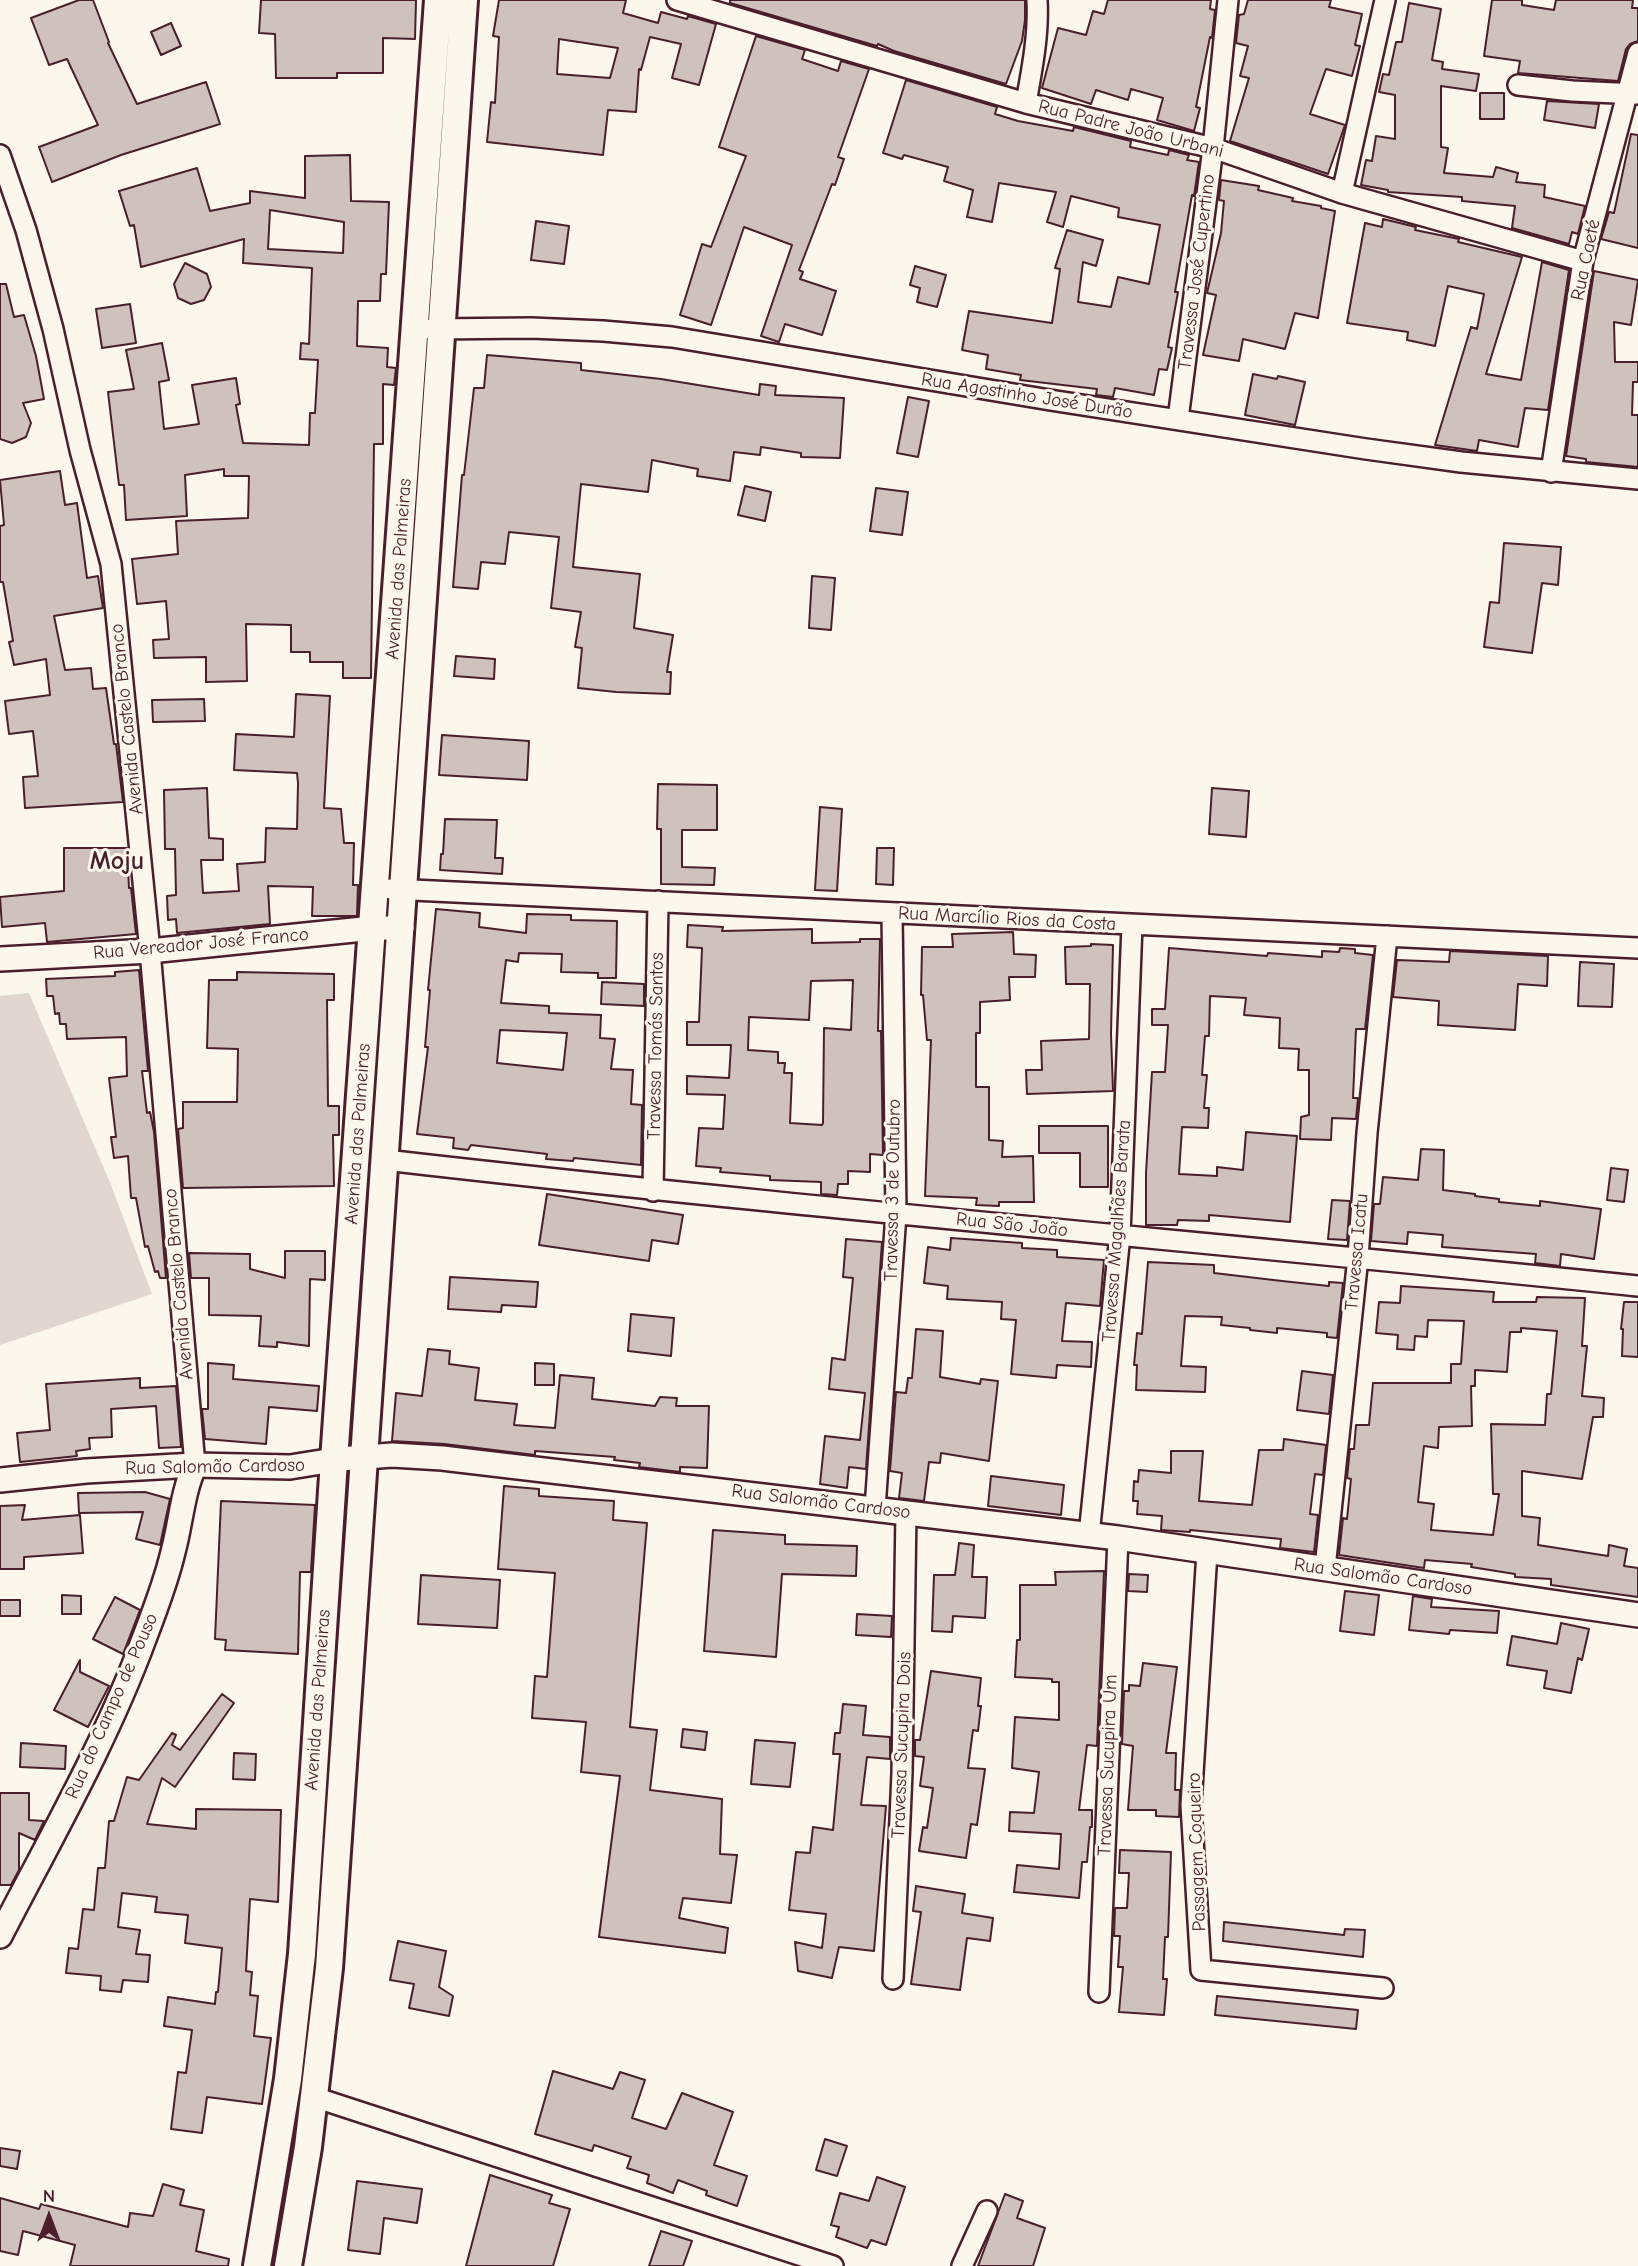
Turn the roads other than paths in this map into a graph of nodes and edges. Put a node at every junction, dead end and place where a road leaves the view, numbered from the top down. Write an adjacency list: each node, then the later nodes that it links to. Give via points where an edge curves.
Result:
1 (438, 0): 15 (main road, Avenida das Palmeiras)
2 (464, 0): 15 (main road, Avenida das Palmeiras)
3 (677, 0): 10 (street, Rua Padre João Urbani)
4 (1037, 0): 10 (street)
5 (1228, 0): 11 (street, Travessa José Cupertino)
6 (1385, 0): 13 (street)
7 (1638, 53): 9 (street, Rua Caeté)
8 (1518, 85): 9 (street)
9 (1632, 93): 14 (street, Rua Caeté)
10 (1026, 103): 11 (street, Rua Padre João Urbani)
11 (1213, 148): 13 (street, Rua Padre João Urbani); 16 (street, Travessa José Cupertino)
12 (0, 155): 28 (street, Avenida Castelo Branco, via 53,329 111,564)
13 (1342, 194): 14 (street, Rua Padre João Urbani)
14 (1583, 261): 17 (street, Rua Caeté)
15 (428, 329): 16 (street, Rua Agostinho José Durão, via 543,328 672,337); 19 (main road, Avenida das Palmeiras); 20 (main road, Avenida das Palmeiras)
16 (1178, 419): 17 (street, Rua Agostinho José Durão)
17 (1551, 472): 18 (street, Rua Agostinho José Durão)
18 (1638, 479)
19 (376, 887): 20 (street, Rua Marcílio Rios da Costa); 24 (main road, Avenida das Palmeiras)
20 (404, 890): 21 (street, Rua Marcílio Rios da Costa); 25 (main road, Avenida das Palmeiras)
21 (658, 901): 22 (street, Rua Marcílio Rios da Costa); 31 (street, Travessa Tomás Santos)
22 (892, 913): 23 (street, Rua Marcílio Rios da Costa); 32 (street, Travessa 3 de Outubro)
23 (1132, 925): 26 (street, Rua Marcílio Rios da Costa); 33 (street, Travessa Magalhães Barata)
24 (373, 928): 25 (street, Rua Vereador José Franco); 28 (street, Rua Vereador José Franco); 37 (main road, Avenida das Palmeiras)
25 (402, 928): 30 (main road, Avenida das Palmeiras)
26 (1387, 936): 27 (street, Rua Marcílio Rios da Costa); 34 (street, Travessa Icatu)
27 (1638, 948)
28 (150, 951): 29 (street, Rua Vereador José Franco); 38 (street, Avenida Castelo Branco)
29 (0, 960)
30 (386, 1160): 31 (street, Rua São João); 36 (main road, Avenida das Palmeiras)
31 (653, 1191): 32 (street, Rua São João)
32 (896, 1214): 33 (street, Rua São João); 40 (street, Travessa 3 de Outubro)
33 (1120, 1235): 34 (street, Rua São João); 42 (street, Travessa Magalhães Barata)
34 (1358, 1257): 35 (street, Rua São João); 45 (street, Travessa Icatu)
35 (1638, 1286)
36 (365, 1456): 37 (street, Rua Salomão Cardoso); 40 (street, Rua Salomão Cardoso, via 442,1458); 51 (main road, Avenida das Palmeiras, via 329,1968)
37 (334, 1460): 38 (street, Rua Salomão Cardoso, via 290,1466); 53 (main road, Avenida das Palmeiras, via 302,1954 288,2079)
38 (195, 1465): 39 (street, Rua Salomão Cardoso); 47 (street, Rua do Campo de Pouso, via 185,1486 163,1589 125,1686)
39 (0, 1480)
40 (875, 1508): 41 (street, Rua Salomão Cardoso)
41 (906, 1512): 42 (street, Rua Salomão Cardoso); 48 (street, Travessa Sucupira Dois)
42 (1089, 1535): 43 (street, Rua Salomão Cardoso)
43 (1118, 1538): 44 (street, Rua Salomão Cardoso); 50 (street, Travessa Sucupira Um)
44 (1207, 1552): 45 (street, Rua Salomão Cardoso); 49 (street, Passagem Coqueiro, via 1191,1805 1201,1970)
45 (1325, 1568): 46 (street, Rua Salomão Cardoso)
46 (1638, 1615)
47 (0, 1936)
48 (893, 1979)
49 (1383, 1988)
50 (1099, 1992)
51 (314, 2097): 54 (main road, Avenida das Palmeiras); 55 (street)
52 (987, 2211): 56 (street)
53 (257, 2266)
54 (288, 2266)
55 (833, 2266)
56 (962, 2266)

